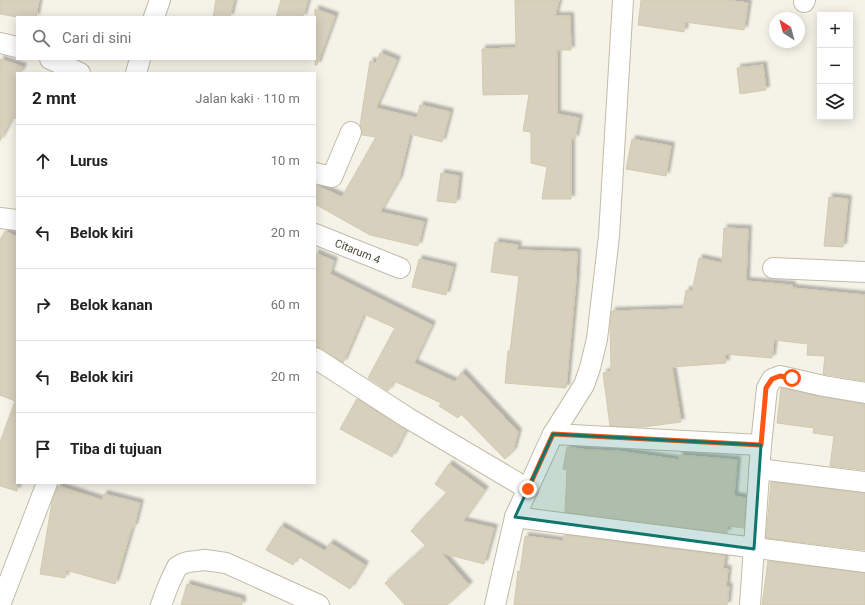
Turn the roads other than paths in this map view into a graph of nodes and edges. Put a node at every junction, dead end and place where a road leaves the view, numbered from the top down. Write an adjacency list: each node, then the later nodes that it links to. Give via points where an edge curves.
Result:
1 (160, 0): 3 (street)
2 (623, 0): 20 (street, via 608,236 597,339 584,385)
3 (154, 16)
4 (0, 43): 5 (street)
5 (16, 47)
6 (52, 60): 8 (street)
7 (140, 60): 9 (street)
8 (78, 72)
9 (136, 72)
10 (351, 132): 11 (street, via 332,177)
11 (316, 174)
12 (0, 218): 13 (street)
13 (16, 220)
14 (316, 234): 15 (street, Citarum 4)
15 (400, 268)
16 (773, 268): 17 (street)
17 (865, 272)
18 (316, 359): 25 (street, via 408,418)
19 (865, 393): 21 (street, via 780,376 772,379 766,388)
20 (553, 434): 21 (street); 25 (street)
21 (761, 445): 22 (street)
22 (759, 469): 23 (street); 27 (street)
23 (865, 482)
24 (47, 484): 30 (street)
25 (528, 489): 26 (street)
26 (515, 517): 27 (street); 33 (street)
27 (754, 549): 28 (street); 34 (street)
28 (865, 562)
29 (291, 598): 31 (street, via 226,563 200,560 177,567); 32 (street)
30 (0, 605)
31 (161, 605)
32 (319, 605)
33 (495, 605)
34 (750, 605)

